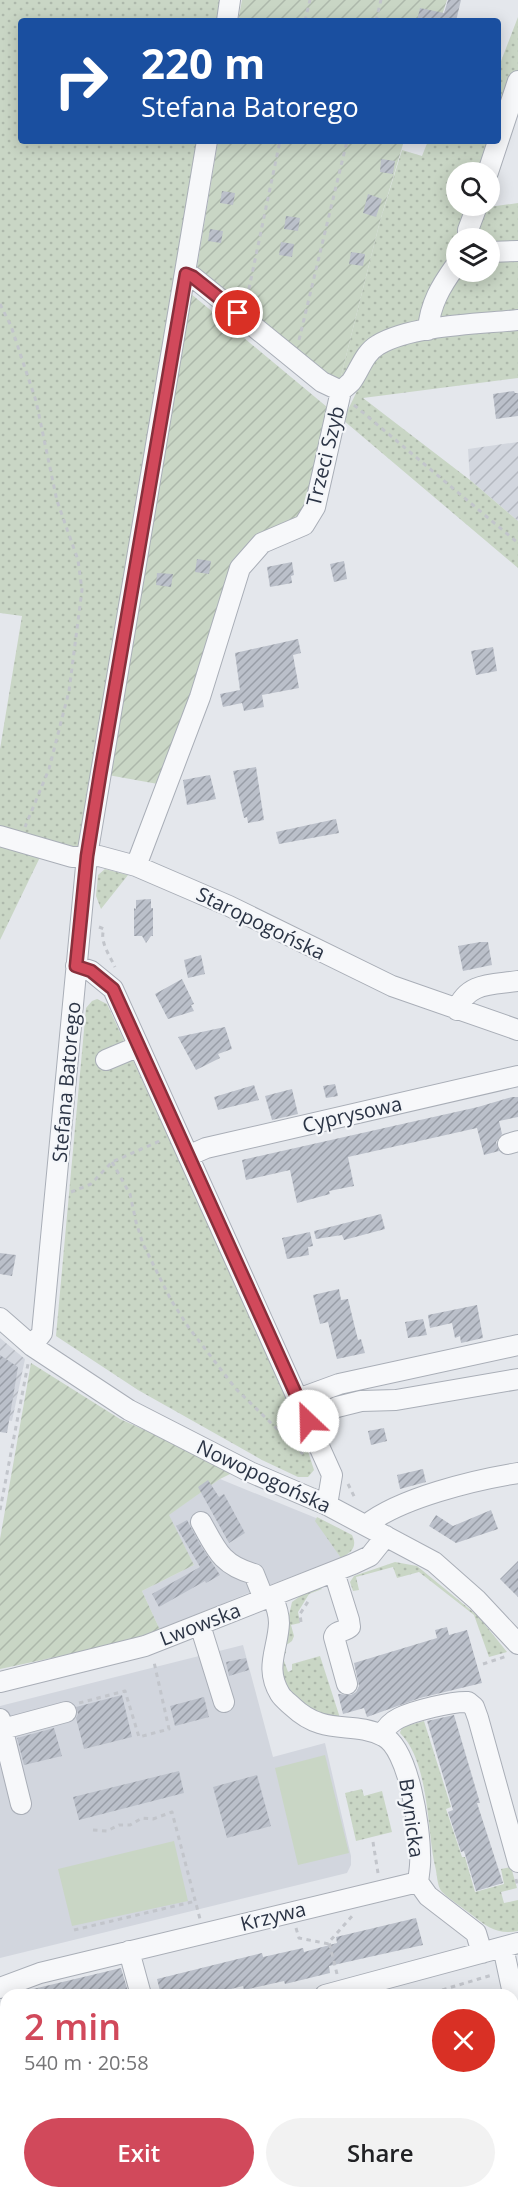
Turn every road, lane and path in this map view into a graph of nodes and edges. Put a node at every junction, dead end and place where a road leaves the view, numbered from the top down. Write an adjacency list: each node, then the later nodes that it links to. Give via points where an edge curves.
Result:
1 (230, 0): 4 (street)
2 (310, 0): 5 (path)
3 (381, 0): 6 (path)
4 (227, 18)
5 (306, 18)
6 (377, 18)
7 (518, 81): 8 (street)
8 (501, 133)
9 (207, 144): 16 (street, Stefana Batorego)
10 (279, 144): 19 (path)
11 (346, 144): 22 (path)
12 (497, 144): 13 (street)
13 (491, 162)
14 (518, 251): 15 (street)
15 (500, 252)
16 (186, 274): 23 (street, via 322,382); 27 (street, Stefana Batorego)
17 (446, 280): 21 (street, via 437,292)
18 (0, 304): 26 (path, via 36,401 57,501 78,560 82,590 69,691 49,769)
19 (243, 307)
20 (518, 320): 21 (street, Trzeci Szyb)
21 (428, 330): 23 (street, Trzeci Szyb, via 401,335 376,346)
22 (298, 343)
23 (341, 391): 24 (path); 28 (street, Trzeci Szyb, via 315,507 304,525 262,543 240,568 200,697)
24 (518, 543)
25 (0, 836): 26 (street, Staropogońska)
26 (20, 840): 27 (street, Staropogońska, via 72,857)
27 (87, 856): 28 (street, Staropogońska); 29 (street, Stefana Batorego)
28 (136, 866): 31 (street, Staropogońska, via 229,906 392,986)
29 (76, 966): 33 (street, via 91,971 113,989); 42 (street, Stefana Batorego, via 42,1333)
30 (518, 981): 31 (street, via 472,989 461,998)
31 (457, 1010): 32 (street, Staropogońska)
32 (518, 1030)
33 (138, 1047): 34 (street); 37 (street)
34 (106, 1060)
35 (518, 1076): 37 (street, Cyprysowa, via 206,1148)
36 (171, 1135): 38 (path)
37 (188, 1156): 44 (street)
38 (112, 1162): 39 (path, via 91,1184); 46 (path, via 130,1194 147,1252 189,1328 236,1389)
39 (65, 1193)
40 (0, 1318): 42 (street, Nowopogońska)
41 (518, 1345): 44 (street, via 339,1384)
42 (32, 1346): 48 (street, Nowopogońska, via 129,1410 250,1472); 49 (path)
43 (518, 1379): 45 (street, via 396,1400 360,1401)
44 (298, 1399): 45 (street)
45 (308, 1421): 48 (street, via 332,1475)
46 (308, 1459)
47 (518, 1473): 51 (street, via 406,1503)
48 (327, 1505): 51 (street, Nowopogońska)
49 (0, 1510)
50 (201, 1522): 54 (street, via 220,1556 254,1574)
51 (366, 1525): 52 (street, Nowopogońska)
52 (386, 1536): 53 (street, Lwowska, via 370,1556); 56 (street, Nowopogońska, via 434,1562 477,1600)
53 (334, 1572): 54 (street, Lwowska); 60 (street, via 350,1627 334,1637)
54 (268, 1598): 55 (street, Lwowska); 64 (street, via 278,1611 272,1674 281,1695 303,1716 316,1722)
55 (200, 1625): 59 (street, Lwowska, via 145,1646); 61 (street)
56 (513, 1650): 57 (path)
57 (483, 1664)
58 (155, 1666): 62 (path, via 169,1729 139,1737 125,1690)
59 (0, 1682)
60 (347, 1684)
61 (224, 1702)
62 (70, 1708): 63 (street)
63 (1, 1724): 65 (street)
64 (382, 1735): 68 (street, via 399,1718 458,1701 474,1707); 70 (street, Brynicka, via 391,1740 400,1754 412,1791 420,1855)
65 (21, 1804)
66 (93, 1830): 72 (path, via 107,1831 172,1812)
67 (373, 1842): 69 (path)
68 (516, 1869): 71 (path)
69 (379, 1874)
70 (418, 1882): 79 (street, Krzywa); 80 (street, Brynicka, via 428,1896 476,1934)
71 (518, 1887)
72 (196, 1901): 73 (path); 76 (path)
73 (198, 1909)
74 (354, 1914): 77 (path)
75 (293, 1920): 77 (path, via 299,1938)
76 (74, 1930)
77 (329, 1944): 82 (path)
78 (510, 1945): 80 (street); 81 (street)
79 (129, 1951): 83 (street, Krzywa, via 40,1973); 84 (street)
80 (482, 1953): 85 (street)
81 (508, 1968): 86 (path, via 503,1973); 87 (street)
82 (336, 1972)
83 (0, 1988)
84 (139, 1989)
85 (347, 1989)
86 (446, 1989)
87 (512, 1989)

